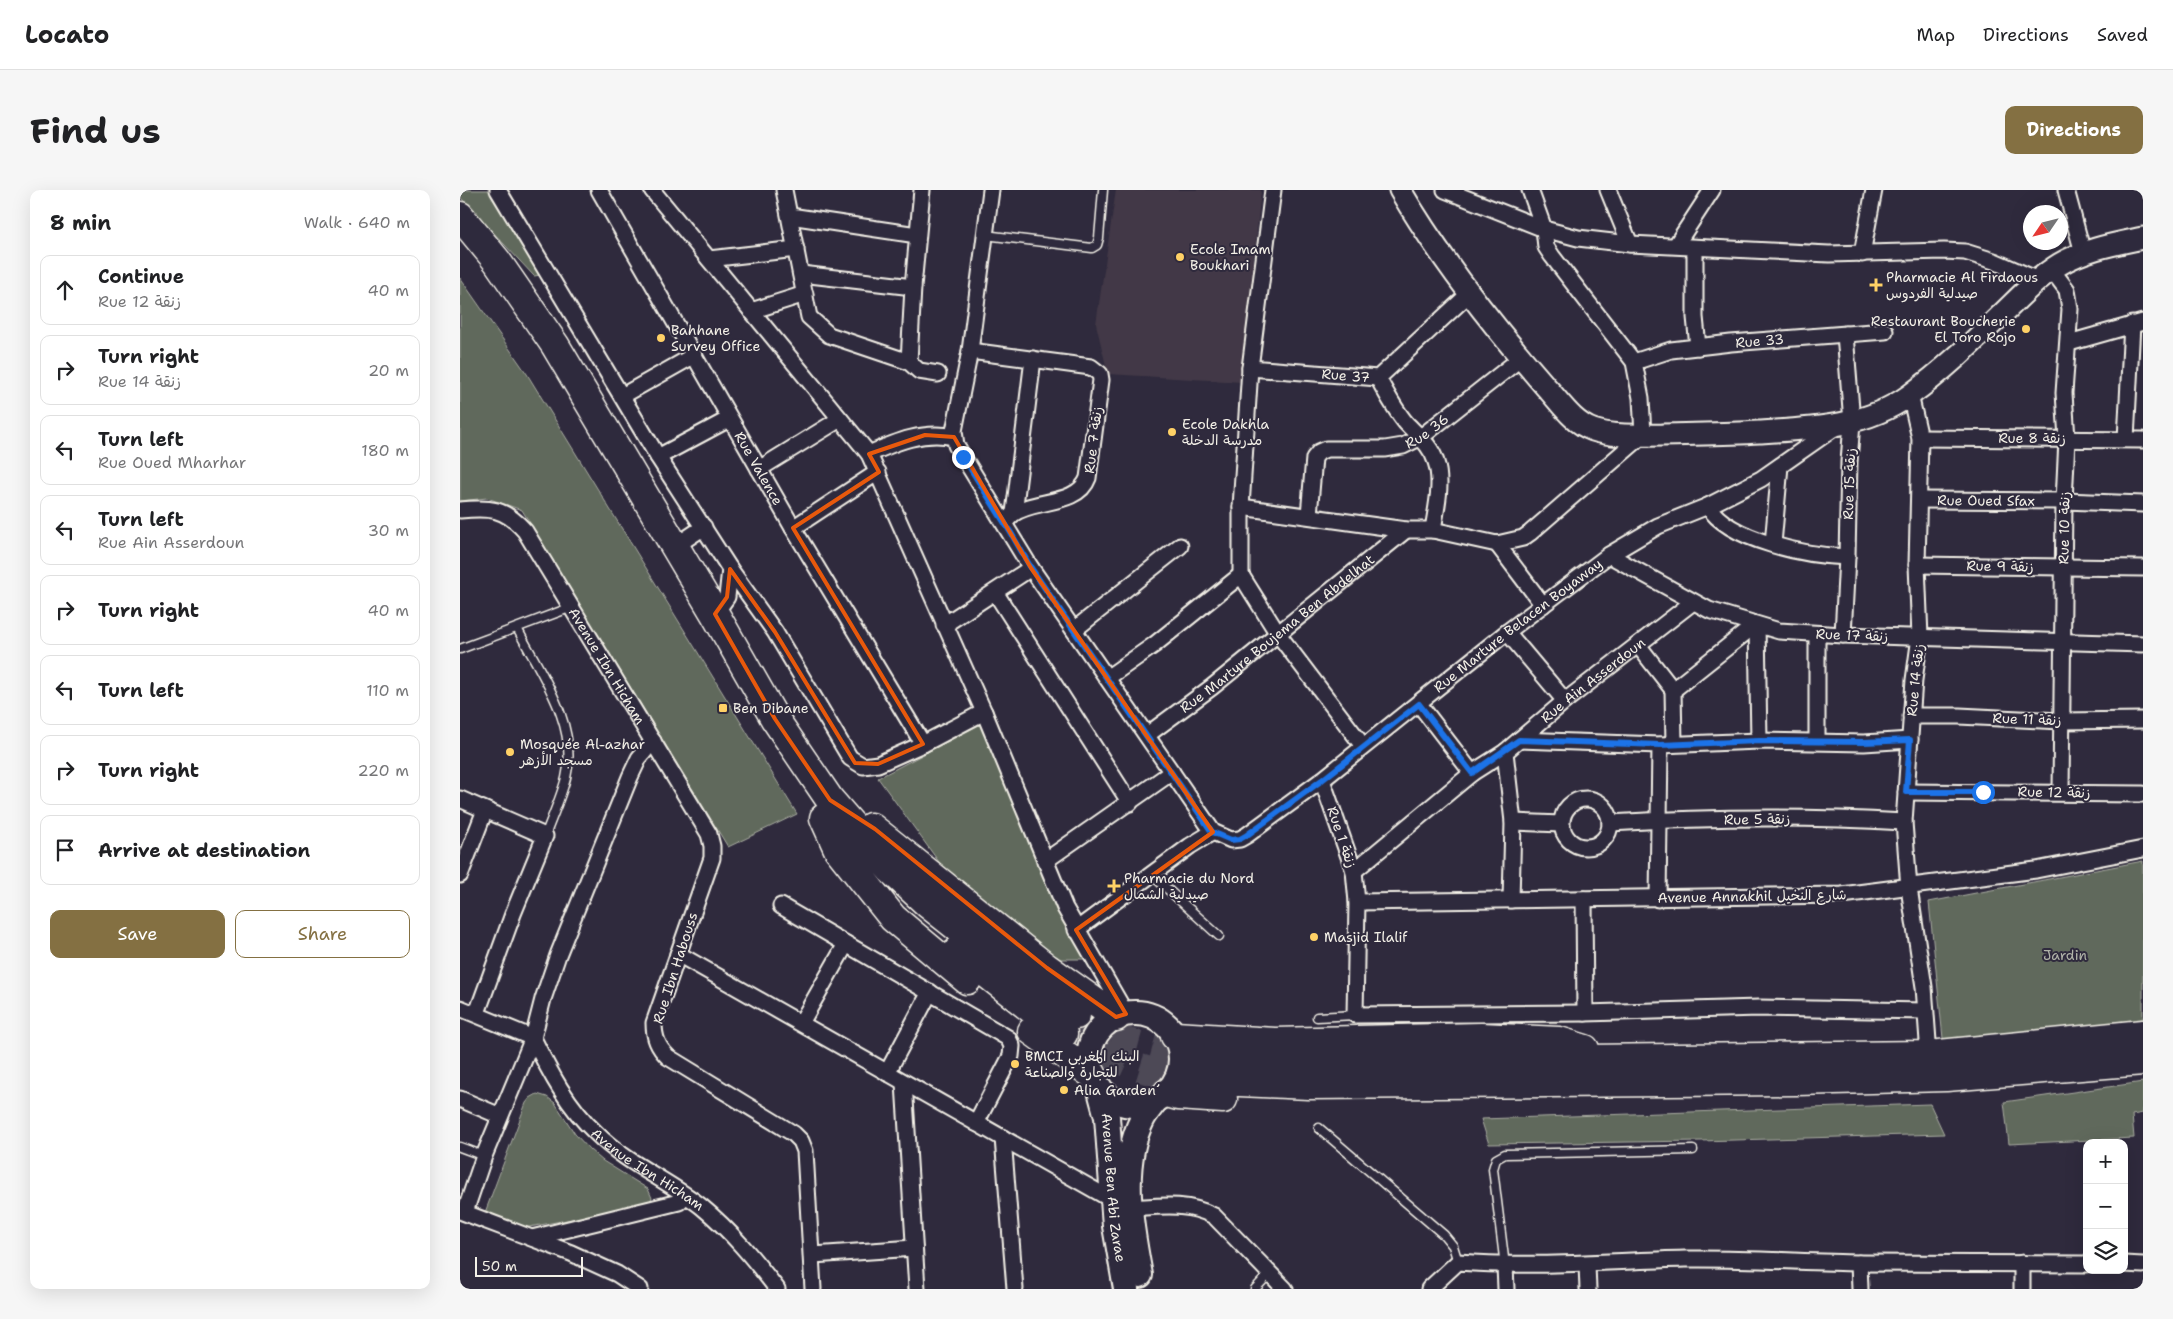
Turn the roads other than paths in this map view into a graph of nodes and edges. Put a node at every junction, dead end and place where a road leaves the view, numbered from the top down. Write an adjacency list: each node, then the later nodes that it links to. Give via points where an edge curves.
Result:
1 (498, 190): 51 (street)
2 (599, 190): 42 (street, Rue Valence)
3 (652, 190): 29 (street)
4 (784, 190): 17 (street)
5 (922, 190): 19 (street)
6 (991, 190): 20 (street)
7 (1103, 190): 20 (lane, via 1099,238 1092,248)
8 (1274, 190): 47 (street)
9 (1400, 190): 33 (street)
10 (1445, 190): 18 (street)
11 (1530, 190): 18 (street)
12 (1608, 190): 23 (street)
13 (1712, 190): 24 (street)
14 (1874, 190): 28 (street)
15 (2066, 190): 27 (street)
16 (460, 216): 82 (highway, via 529,305)
17 (790, 216): 19 (street); 26 (street)
18 (1544, 228): 23 (street, via 1578,238); 46 (street, via 1546,247 1558,266)
19 (917, 235): 32 (street)
20 (985, 235): 41 (street)
21 (2143, 238): 27 (street)
22 (460, 241): 135 (highway, via 506,299 553,370 762,729)
23 (1630, 244): 24 (street)
24 (1676, 245): 25 (street)
25 (1695, 248): 28 (street); 40 (street)
26 (796, 249): 29 (street); 30 (street)
27 (2083, 253): 31 (street)
28 (1862, 254): 31 (street, via 1965,252)
29 (710, 260): 35 (street)
30 (801, 274): 32 (street); 34 (street)
31 (2045, 275): 39 (street, Rue 10 زنقة, via 2067,290); 50 (street, via 1960,354)
32 (913, 287): 45 (street)
33 (1470, 293): 43 (street); 49 (street, Rue 37)
34 (805, 294): 35 (street); 45 (street, via 809,317 829,335)
35 (751, 311): 53 (street)
36 (2137, 323): 39 (street); 60 (street)
37 (1885, 332): 38 (street, Rue 33)
38 (1846, 334): 40 (street, Rue 33); 54 (street, Rue 15 زنقة)
39 (2069, 343): 59 (street, Rue 10 زنقة, via 2064,394)
40 (1698, 347): 46 (street, Rue 33, via 1671,350)
41 (970, 350): 44 (street); 56 (street)
42 (693, 356): 51 (street); 52 (street, Rue Valence)
43 (1521, 358): 55 (street, via 1576,421 1590,430 1605,434); 57 (street, Rue 36)
44 (1034, 359): 74 (street); 74 (street, Rue 7 زنقة, via 1091,367 1100,374 1088,478 1085,486 1071,495)
45 (909, 362): 48 (street, via 919,371)
46 (1634, 362): 55 (street, via 1641,398)
47 (1250, 368): 49 (street, Rue 37); 71 (street)
48 (938, 374)
49 (1378, 378): 57 (street, via 1395,408)
50 (1910, 395): 54 (street, via 1873,415); 58 (street, Rue 14 زنقة)
51 (622, 396): 63 (street)
52 (729, 419): 63 (street); 65 (street, Rue Valence)
53 (840, 420): 62 (street); 65 (street)
54 (1846, 423): 55 (street, via 1728,434); 64 (street, Rue Martyre Belacen Boyaway); 84 (street, Rue 15 زنقة, via 1849,462)
55 (1643, 435): 79 (street, via 1530,533 1523,538)
56 (954, 437): 62 (street, via 925,435); 74 (street, via 963,457)
57 (1421, 437): 73 (street, Rue 36, via 1403,446 1385,449 1326,449 1319,452 1314,458); 78 (street, via 1432,449 1437,464 1439,484)
58 (1920, 438): 59 (street, Rue 8 زنقة); 67 (street, Rue 14 زنقة)
59 (2067, 438): 60 (street, Rue 8 زنقة); 68 (street, Rue 10 زنقة)
60 (2126, 439): 61 (street, Rue 8 زنقة)
61 (2143, 440)
62 (869, 454): 66 (street)
63 (658, 457): 75 (street)
64 (1780, 466): 70 (street, Rue Martyre Belacen Boyaway); 80 (street)
65 (759, 469): 76 (street, Rue Valence)
66 (878, 472): 76 (street); 96 (street)
67 (1920, 500): 68 (street, Rue Oued Sfax); 85 (street, Rue 14 زنقة)
68 (2064, 500): 69 (street, Rue Oued Sfax); 86 (street, Rue 10 زنقة)
69 (2143, 504)
70 (1708, 506): 80 (street, via 1716,518 1730,528); 83 (street, Rue Martyre Belacen Boyaway, via 1658,526)
71 (1241, 507): 73 (street); 90 (street)
72 (460, 510): 94 (street, Avenue Ibn Hicham, via 493,508 516,521)
73 (1309, 515): 77 (street)
74 (1009, 518): 87 (street)
75 (704, 527): 82 (street); 89 (street)
76 (793, 528): 123 (street, Rue Valence)
77 (1406, 530): 78 (street); 101 (street, Rue Martyre Boujema Ben Abdelhat)
78 (1434, 530): 79 (street)
79 (1497, 544): 93 (street)
80 (1774, 544): 84 (street)
81 (1180, 546): 99 (street)
82 (674, 547): 95 (highway)
83 (1609, 555): 92 (street, Rue 17 زنقة); 93 (street, Rue Martyre Belacen Boyaway)
84 (1847, 557): 103 (street, Rue 15 زنقة)
85 (1917, 565): 86 (street, Rue 9 زنقة); 104 (street, Rue 14 زنقة)
86 (2064, 567): 88 (street, Rue 9 زنقة); 105 (street, Rue 10 زنقة)
87 (1031, 568): 91 (street); 99 (street)
88 (2143, 568)
89 (730, 569): 95 (street, via 727,597); 123 (street, via 775,632 855,763 871,766)
90 (1241, 575): 101 (street); 109 (street)
91 (995, 592): 96 (street); 134 (street)
92 (1693, 602): 97 (street, Rue 17 زنقة); 107 (street, Rue Ain Asserdoun)
93 (1543, 605): 100 (street, Rue Martyre Belacen Boyaway)
94 (572, 607): 98 (lane); 120 (street, Avenue Ibn Hicham)
95 (715, 614): 135 (highway)
96 (944, 625): 113 (street)
97 (1756, 625): 102 (street, Rue 17 زنقة, via 1779,631); 110 (street); 121 (street)
98 (517, 628): 108 (lane); 143 (lane, via 556,703 567,736 566,777)
99 (1074, 630): 109 (street)
100 (1507, 632): 111 (street); 112 (street, Rue Martyre Belacen Boyaway)
101 (1278, 634): 117 (street, Rue Martyre Boujema Ben Abdelhat); 125 (street)
102 (1817, 634): 103 (street, Rue 17 زنقة); 122 (street)
103 (1843, 635): 104 (street, Rue 17 زنقة)
104 (1920, 638): 105 (street, Rue 17 زنقة); 114 (street, Rue 14 زنقة)
105 (2063, 642): 106 (street, Rue 17 زنقة); 116 (street, Rue 10 زنقة)
106 (2143, 644)
107 (1638, 645): 110 (street); 111 (street, Rue Ain Asserdoun)
108 (460, 649)
109 (1107, 678): 117 (street)
110 (1674, 690): 124 (street)
111 (1565, 701): 118 (street, Rue Ain Asserdoun)
112 (1419, 704): 125 (street, Rue Martyre Belacen Boyaway); 128 (street)
113 (984, 712): 123 (street); 145 (street)
114 (1911, 716): 116 (street, Rue 11 زنقة); 119 (street, Rue 14 زنقة)
115 (2143, 720): 116 (street, Rue 11 زنقة)
116 (2061, 721): 131 (street, Rue 10 زنقة)
117 (1147, 734): 127 (street)
118 (1519, 740): 124 (street); 126 (street, Rue Ain Asserdoun)
119 (1910, 740): 122 (street); 130 (street, Rue 14 زنقة)
120 (653, 741): 158 (street, Rue Ibn Habouss, via 709,834 712,846 712,858); 171 (street, via 639,758 630,777 558,956)
121 (1759, 741): 122 (street); 124 (street)
122 (1817, 741)
123 (923, 744)
124 (1667, 745): 137 (street)
125 (1363, 746): 129 (street, Rue Martyre Belacen Boyaway)
126 (1505, 752): 128 (street, Rue Ain Asserdoun); 138 (street)
127 (1172, 772): 134 (street); 142 (street)
128 (1472, 773): 146 (street, Rue Ain Asserdoun)
129 (1322, 780): 142 (street, Rue Martyre Belacen Boyaway, via 1240,839 1231,840); 146 (street, Rue 1 زنقة)
130 (1906, 792): 131 (street, Rue 12 زنقة); 139 (street, Rue 14 زنقة)
131 (2061, 792): 132 (street, Rue 12 زنقة)
132 (2143, 794)
133 (460, 800): 136 (street)
134 (1130, 803): 145 (street)
135 (827, 809): 165 (highway, via 875,829 1041,964); 168 (highway, via 878,880 910,912); 176 (highway, via 838,849 892,918)
136 (484, 810): 143 (street); 147 (street)
137 (1659, 820): 139 (street, Rue 5 زنقة, via 1825,817); 140 (street, Rue 5 زنقة); 151 (street)
138 (1513, 822): 141 (street); 152 (street)
139 (1904, 822): 149 (street, Rue 14 زنقة)
140 (1610, 823): 141 (street, via 1605,838 1586,848 1566,838); 141 (street, via 1605,809 1586,799 1571,804 1562,816)
141 (1562, 824)
142 (1212, 832): 148 (street)
143 (546, 836): 162 (street)
144 (2143, 849): 149 (street, Avenue Annakhil شارع النخيل, via 2036,870)
145 (1045, 861): 155 (street)
146 (1354, 871): 153 (street, Rue 1 زنقة)
147 (460, 875)
148 (1152, 875): 155 (street); 156 (lane)
149 (1909, 888): 151 (street, Avenue Annakhil شارع النخيل, via 1842,895); 161 (street, Rue 14 زنقة)
150 (1584, 899): 151 (street, Avenue Annakhil شارع النخيل); 152 (street, Avenue Annakhil شارع النخيل); 163 (street)
151 (1658, 899)
152 (1511, 900): 153 (street, Avenue Annakhil شارع النخيل)
153 (1357, 902): 164 (street, Rue 1 زنقة)
154 (781, 906): 157 (street)
155 (1076, 930): 165 (street, via 1101,968)
156 (1219, 936)
157 (846, 944): 159 (street); 167 (street)
158 (678, 954): 167 (street); 193 (street, Rue Ibn Habouss, via 654,1023 658,1045 668,1057 801,1141 805,1151)
159 (930, 992): 175 (street); 182 (street, via 1004,1035 1012,1046 1011,1056)
160 (460, 1008): 162 (street)
161 (1925, 1011): 163 (street, via 1759,1008); 172 (street, Rue 14 زنقة)
162 (477, 1013): 171 (street)
163 (1585, 1013): 164 (street)
164 (1355, 1015): 166 (lane)
165 (1121, 1016): 170 (main road, via 1140,1014 1154,1017); 176 (main road, via 1105,1024 1093,1041 1089,1061)
166 (1317, 1016)
167 (801, 1023): 175 (street)
168 (1070, 1024)
169 (2143, 1034): 172 (highway)
170 (1175, 1036): 173 (highway, via 1275,1042 1482,1037 1559,1041); 179 (main road, via 1181,1066 1176,1081)
171 (533, 1038): 181 (street); 188 (street, Avenue Ibn Hicham, via 550,1073 577,1114 595,1133 614,1150)
172 (1929, 1055): 173 (highway)
173 (1613, 1058): 178 (highway, via 1245,1063 1194,1070 1309,1085)
174 (2143, 1061): 178 (highway, via 1946,1076)
175 (887, 1073): 177 (street)
176 (1095, 1081): 179 (main road, via 1118,1102 1143,1105); 189 (main road, Avenue Ben Abi Zarae, via 1107,1117)
177 (904, 1082): 182 (street); 192 (street)
178 (1630, 1084): 179 (highway, via 1577,1096 1321,1103)
179 (1161, 1097): 189 (main road, Avenue Ben Abi Zarae, via 1142,1120 1133,1146 1130,1176)
180 (460, 1099): 181 (street)
181 (500, 1116): 187 (street)
182 (976, 1122): 184 (street)
183 (1319, 1128): 194 (lane, via 1444,1234 1453,1246)
184 (1003, 1138): 189 (street); 207 (street)
185 (460, 1147): 187 (lane)
186 (1693, 1150): 201 (lane, via 1505,1154 1496,1159 1493,1169)
187 (484, 1156): 190 (street)
188 (686, 1196): 191 (street, via 679,1202); 204 (street, Avenue Ibn Hicham, via 741,1244)
189 (1122, 1204): 202 (street, via 1200,1209 1227,1227); 208 (main road, Avenue Ben Abi Zarae, via 1115,1226); 209 (main road, Avenue Ben Abi Zarae)
190 (462, 1212): 191 (street)
191 (532, 1238): 203 (street, via 617,1274)
192 (914, 1248): 193 (street); 206 (street)
193 (813, 1255): 205 (street)
194 (1458, 1262): 201 (street); 212 (street)
195 (1859, 1263): 196 (street); 197 (street, via 1684,1259); 215 (street)
196 (2022, 1263): 198 (street); 216 (street)
197 (1587, 1264): 201 (street); 214 (street)
198 (2083, 1264)
199 (2128, 1264): 200 (street)
200 (2143, 1265)
201 (1505, 1266): 213 (street)
202 (1270, 1273): 210 (lane); 211 (street)
203 (640, 1289)
204 (776, 1289)
205 (813, 1289)
206 (917, 1289)
207 (1015, 1289)
208 (1126, 1289)
209 (1143, 1289)
210 (1255, 1289)
211 (1285, 1289)
212 (1429, 1289)
213 (1506, 1289)
214 (1588, 1289)
215 (1860, 1289)
216 (2022, 1289)

